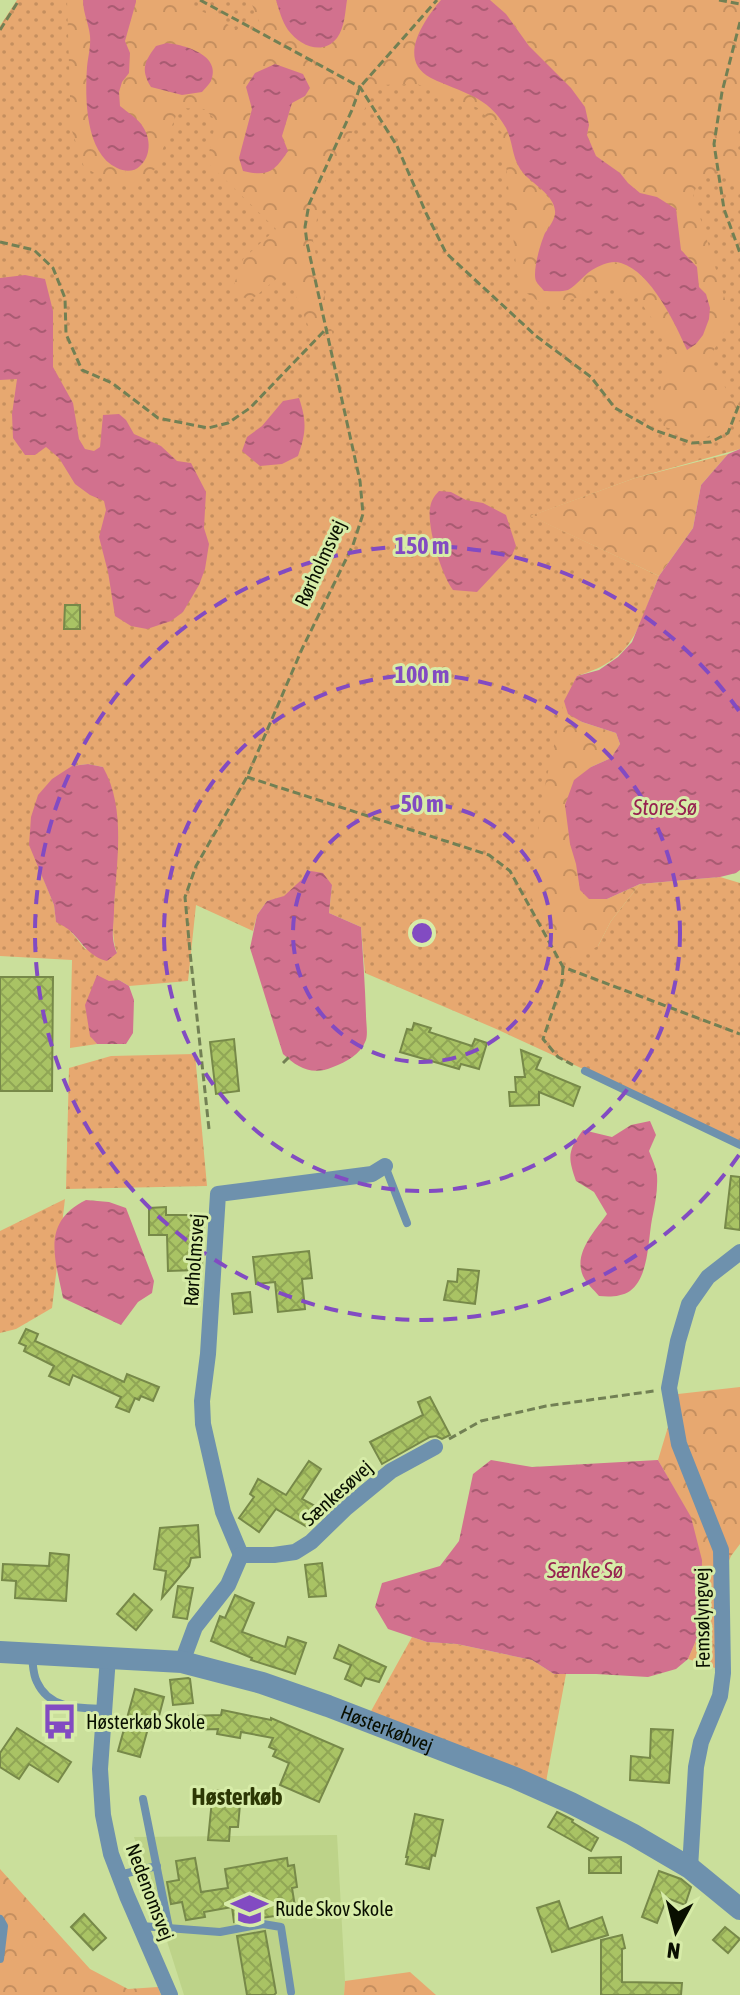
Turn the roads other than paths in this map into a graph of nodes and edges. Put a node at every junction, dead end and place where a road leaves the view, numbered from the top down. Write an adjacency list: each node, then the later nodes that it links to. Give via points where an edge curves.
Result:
1 (585, 1071): 2 (lane)
2 (740, 1145)
3 (385, 1166): 4 (lane, Rørholmsvej); 7 (street, Rørholmsvej, via 372,1174 218,1194 203,1424 223,1512)
4 (407, 1223)
5 (740, 1252): 15 (street, Femsølyngvej, via 708,1277 689,1304 669,1388 679,1444 721,1550 723,1673 696,1767)
6 (435, 1447): 7 (street, Sænkesøvej, via 391,1471 295,1552)
7 (241, 1555): 11 (street, via 228,1585 195,1627)
8 (0, 1652): 9 (street, Høsterkøbvej)
9 (32, 1655): 10 (street, Høsterkøbvej); 12 (lane, via 36,1681 49,1699)
10 (108, 1657): 11 (street, Høsterkøbvej); 12 (street, Nedenomsvej)
11 (182, 1662): 15 (street, Høsterkøbvej, via 262,1683 515,1778)
12 (104, 1709): 16 (street, Nedenomsvej, via 103,1815)
13 (143, 1799): 14 (lane)
14 (157, 1866): 16 (lane); 20 (lane)
15 (690, 1868): 17 (street, Høsterkøbvej)
16 (119, 1875): 19 (street, Nedenomsvej)
17 (740, 1909)
18 (0, 1919): 21 (lane)
19 (140, 1926): 20 (lane); 23 (street, Nedenomsvej)
20 (169, 1928): 22 (lane, via 220,1932 263,1924 281,1927)
21 (0, 1959)
22 (291, 1992)
23 (170, 1995)

